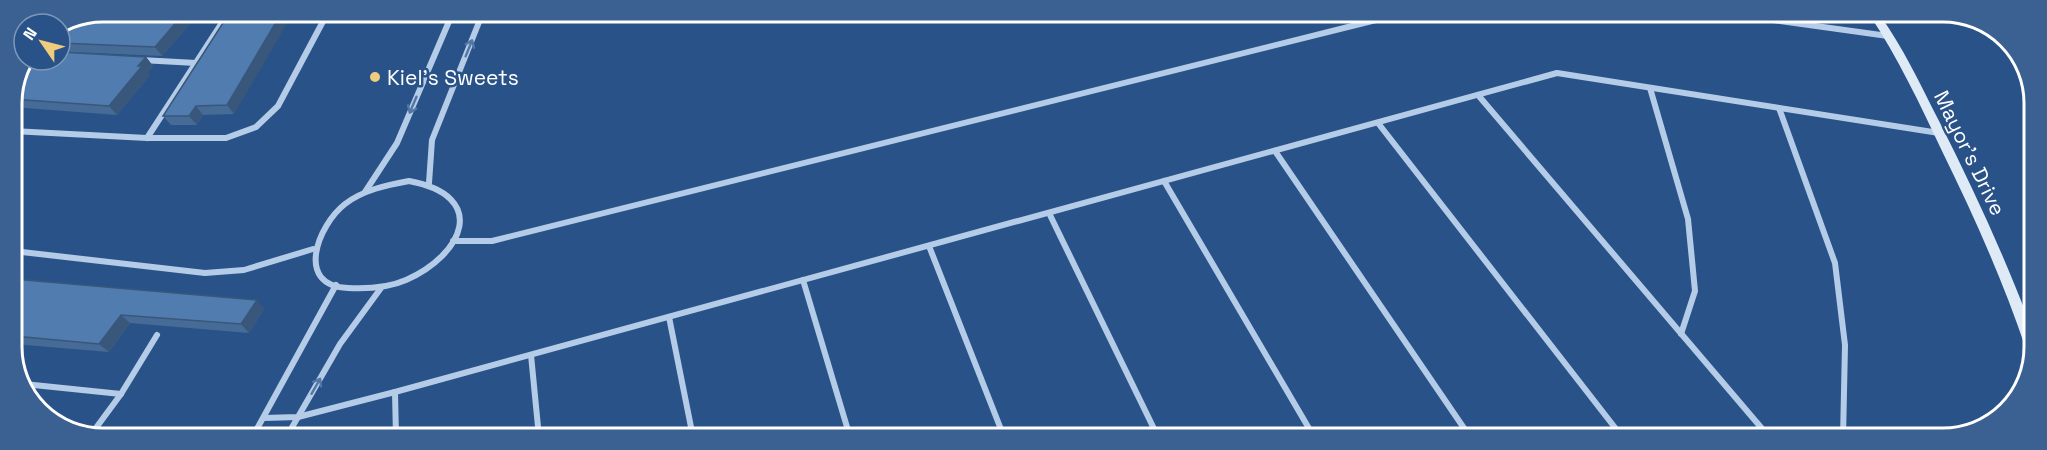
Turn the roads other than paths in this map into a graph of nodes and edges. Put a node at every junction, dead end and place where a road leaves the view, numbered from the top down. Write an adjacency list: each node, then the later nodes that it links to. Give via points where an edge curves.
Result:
1 (223, 22): 10 (street)
2 (323, 22): 17 (street, via 278,106 256,127 226,138)
3 (449, 22): 21 (street, one-way to 21, via 397,143)
4 (479, 22): 20 (street, one-way to 4, via 432,140)
5 (1368, 22): 23 (street, via 492,241)
6 (1783, 22): 8 (street)
7 (1880, 22): 8 (street, Mayor's Drive)
8 (1891, 36): 16 (street, Mayor's Drive)
9 (128, 59): 10 (street)
10 (196, 63): 17 (street)
11 (1650, 88): 12 (street, via 1557,73); 13 (street); 33 (street, via 1688,219 1695,291)
12 (1478, 95): 14 (street); 33 (street)
13 (1779, 108): 16 (street); 46 (street, via 1834,263 1845,345)
14 (1378, 123): 18 (street); 44 (street)
15 (23, 132): 17 (street)
16 (1939, 133): 31 (street, Mayor's Drive, via 1994,249)
17 (147, 138)
18 (1275, 151): 19 (street); 43 (street)
19 (1164, 181): 22 (street); 42 (street)
20 (429, 183): 21 (street, via 409,181); 23 (street, via 446,190 457,202 461,217)
21 (365, 192): 25 (street, via 330,217)
22 (1049, 213): 24 (street); 41 (street)
23 (453, 241): 29 (street, via 428,268)
24 (928, 246): 27 (street); 53 (street)
25 (313, 249): 26 (street, via 244,270 205,273); 28 (street, via 322,277)
26 (22, 251)
27 (803, 280): 30 (street); 52 (street)
28 (336, 285): 29 (street, via 357,290); 39 (street)
29 (381, 288): 38 (street, one-way to 29, via 340,344)
30 (669, 317): 34 (street); 51 (street)
31 (2024, 326)
32 (157, 334): 37 (street)
33 (1681, 334): 45 (street)
34 (531, 355): 36 (street); 50 (street)
35 (33, 385): 37 (street)
36 (395, 392): 38 (street); 49 (street)
37 (121, 394): 40 (street)
38 (298, 417): 39 (street); 48 (street)
39 (264, 418): 47 (street)
40 (97, 427)
41 (1153, 427)
42 (1308, 427)
43 (1463, 427)
44 (1615, 427)
45 (1761, 427)
46 (1843, 427)
47 (258, 428)
48 (292, 428)
49 (396, 428)
50 (538, 428)
51 (691, 428)
52 (847, 428)
53 (1000, 428)

